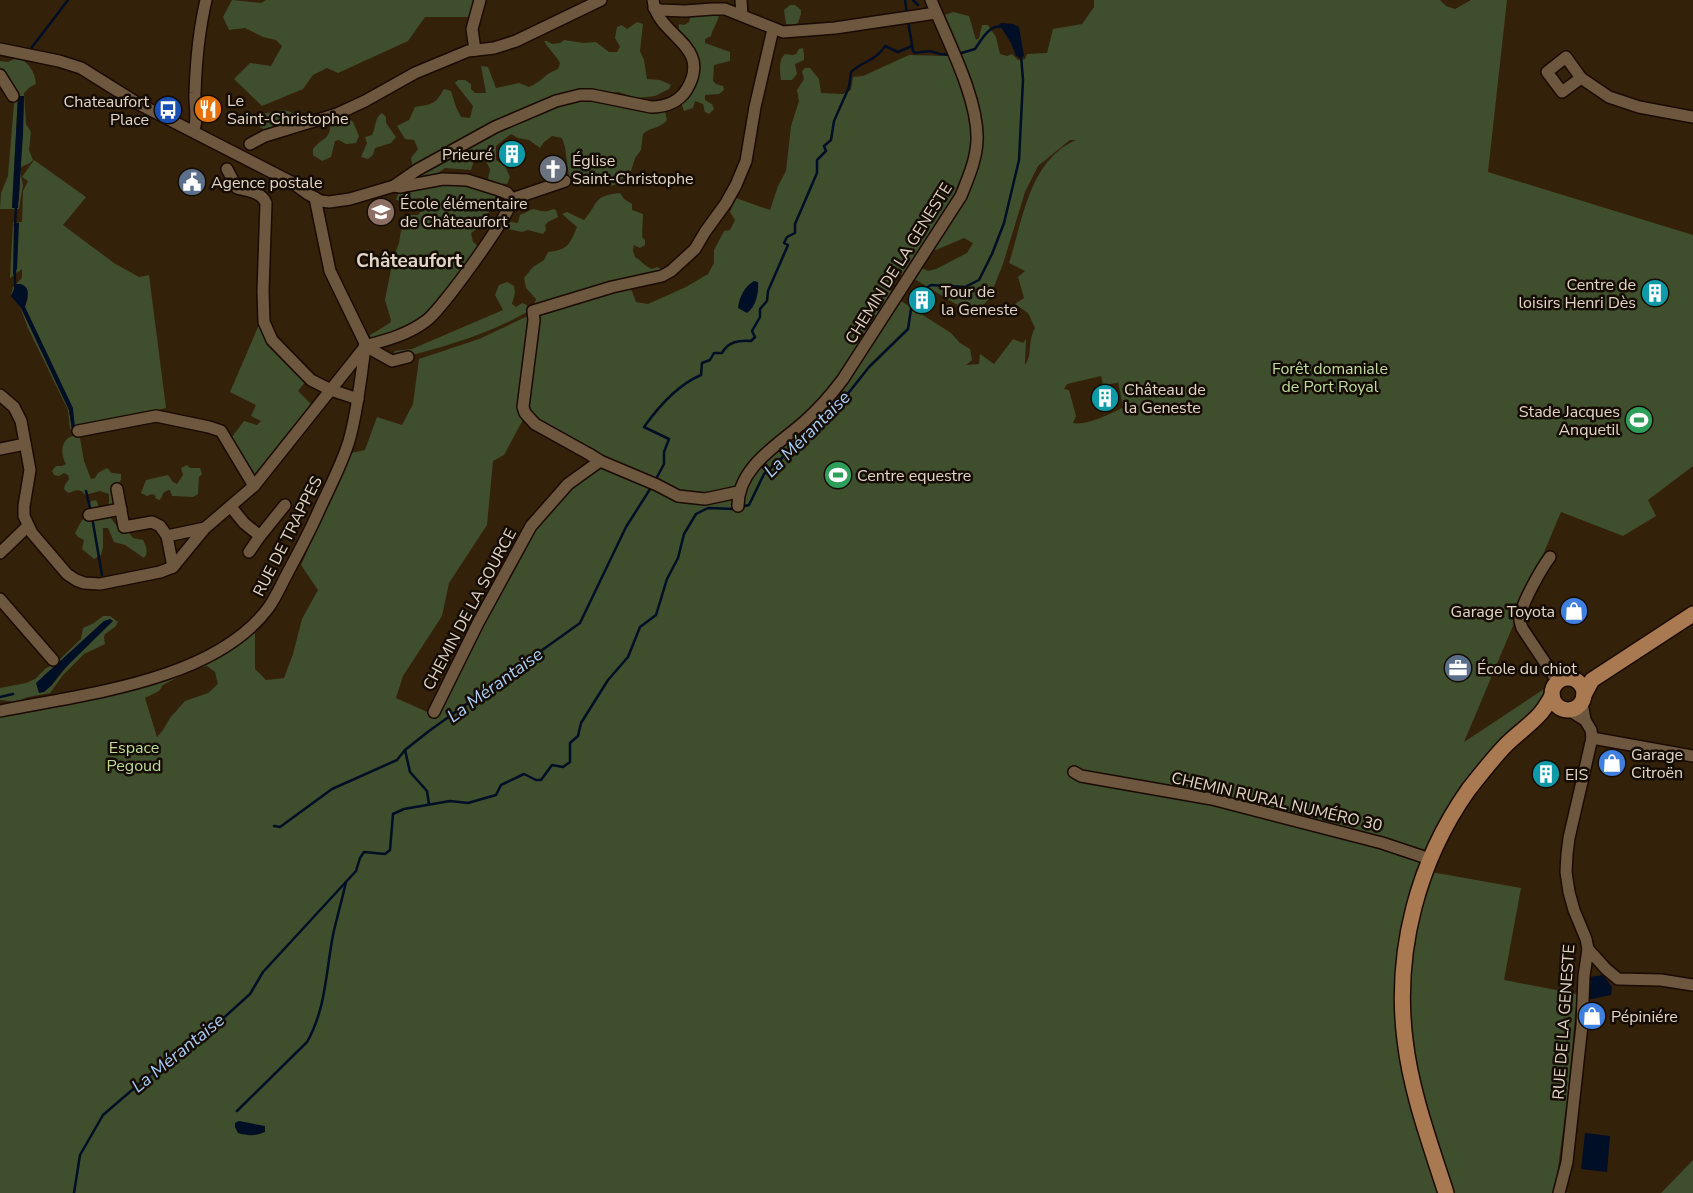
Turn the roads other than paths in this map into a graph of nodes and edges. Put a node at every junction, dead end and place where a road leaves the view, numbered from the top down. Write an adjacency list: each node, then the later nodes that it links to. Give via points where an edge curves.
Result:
1 (206, 0): 16 (street, via 197,62)
2 (480, 0): 11 (street, via 472,30)
3 (601, 0): 11 (street, via 516,42)
4 (741, 0): 8 (street)
5 (931, 0): 7 (street, CHEMIN DE LA GENESTE)
6 (653, 4): 8 (street, via 660,10 713,8); 20 (street, via 666,27 682,40 693,61 690,83 674,102 651,107 592,95 556,101 496,127)
7 (936, 13): 9 (street, via 835,28 783,32); 34 (street, CHEMIN DE LA GENESTE, via 971,100 977,128 971,172 961,196 826,401 758,460)
8 (742, 16): 9 (street)
9 (773, 29): 31 (street, via 746,161 726,203 695,249 662,276 533,311 525,413 535,424)
10 (0, 49): 16 (street, via 82,68 137,103)
11 (474, 50): 17 (street, via 415,73 337,114 264,136)
12 (0, 75): 14 (street)
13 (1581, 78): 15 (street, via 1609,97 1639,107)
14 (13, 96)
15 (1693, 117)
16 (193, 131): 21 (street, via 293,183)
17 (250, 144)
18 (228, 169): 25 (street, via 237,188 258,194 266,203 264,322 272,340 311,380)
19 (565, 181): 22 (street)
20 (394, 186): 21 (street, via 329,202); 22 (street, via 443,179 467,180 507,193)
21 (315, 198): 23 (street, via 330,271)
22 (512, 199): 23 (street, via 500,223 433,316 402,336)
23 (365, 346): 24 (street, via 392,361); 25 (street); 27 (street, RUE DE TRAPPES)
24 (408, 357)
25 (331, 390): 27 (street); 32 (street)
26 (0, 395): 29 (street, via 19,414)
27 (358, 399): 53 (street, RUE DE TRAPPES, via 349,441 308,536 277,594 257,621 202,659 167,673 114,688)
28 (78, 431): 32 (street, via 156,416 210,427 221,432)
29 (25, 444): 30 (street); 40 (street, via 30,470 24,506)
30 (0, 449)
31 (600, 461): 34 (street, via 678,496 705,499); 54 (street, CHEMIN DE LA SOURCE, via 568,484 531,526 478,622)
32 (254, 486): 37 (street)
33 (117, 489): 38 (street)
34 (738, 492): 36 (street)
35 (284, 506): 43 (street)
36 (738, 506)
37 (231, 507): 41 (street); 43 (street)
38 (121, 510): 39 (street); 42 (street, via 124,526 152,522 160,526)
39 (89, 516)
40 (28, 526): 45 (street); 47 (street, via 67,574 84,583 100,584)
41 (205, 528): 42 (street); 47 (street)
42 (167, 536): 47 (street)
43 (260, 536): 44 (street)
44 (249, 552)
45 (0, 553)
46 (1550, 557): 52 (street, via 1521,612 1520,622)
47 (173, 567)
48 (0, 599): 50 (street)
49 (1693, 614): 51 (main road)
50 (53, 660)
51 (1592, 680): 52 (main road); 52 (main road, via 1576,680 1582,686)
52 (1568, 699): 55 (street, via 1585,720); 58 (main road, via 1539,715 1479,775 1453,814)
53 (0, 711)
54 (434, 712)
55 (1592, 738): 56 (street); 59 (street, RUE DE LA GENESTE, via 1569,838 1566,872 1574,910)
56 (1693, 756)
57 (1074, 772): 58 (street, CHEMIN RURAL NUMÉRO 30, via 1081,776 1212,799 1382,842)
58 (1430, 859): 63 (main road, via 1407,941 1402,986 1403,1015 1413,1086)
59 (1588, 949): 60 (street, RUE DE LA GENESTE); 61 (street)
60 (1586, 968): 61 (street); 64 (street, RUE DE LA GENESTE, via 1568,1162)
61 (1606, 969): 62 (street, via 1618,979)
62 (1693, 985)
63 (1446, 1193)
64 (1559, 1193)

